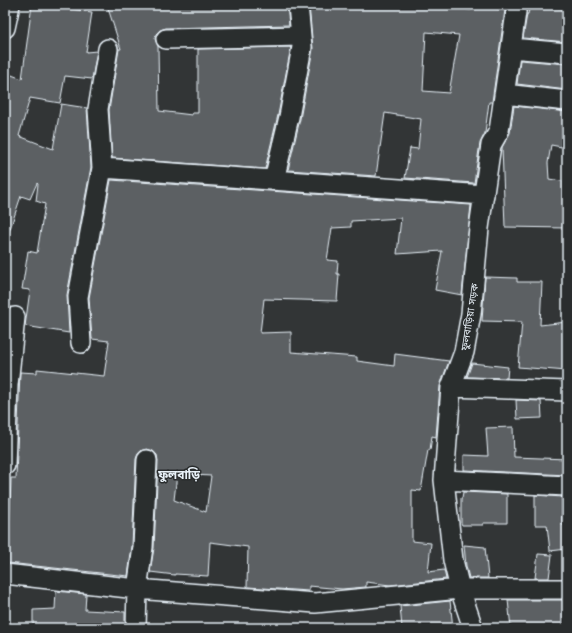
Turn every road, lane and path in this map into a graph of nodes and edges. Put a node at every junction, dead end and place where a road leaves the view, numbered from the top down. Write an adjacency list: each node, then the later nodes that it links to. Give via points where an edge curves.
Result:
1 (10, 5): 4 (street)
2 (298, 5): 5 (street)
3 (517, 5): 7 (street, ফুলবাড়িয়া সড়ক)
4 (5, 28)
5 (301, 36): 6 (street); 13 (street, via 302,47 289,117)
6 (166, 39)
7 (511, 48): 9 (street); 10 (street, ফুলবাড়িয়া সড়ক)
8 (108, 49): 12 (street, via 98,109)
9 (567, 53)
10 (504, 94): 11 (street); 14 (street, ফুলবাড়িয়া সড়ক, via 499,130 491,145)
11 (567, 101)
12 (102, 168): 13 (street); 16 (street, via 78,297)
13 (274, 180): 14 (street)
14 (484, 195): 17 (street, ফুলবাড়িয়া সড়ক, via 471,314 464,352)
15 (15, 318): 20 (street, via 8,385)
16 (81, 343)
17 (452, 387): 18 (street); 21 (street, ফুলবাড়িয়া সড়ক)
18 (567, 390)
19 (147, 460): 24 (street, via 143,547)
20 (5, 465)
21 (444, 480): 22 (street); 25 (street, ফুলবাড়িয়া সড়ক, via 453,560)
22 (567, 486)
23 (5, 574): 24 (street)
24 (137, 589): 25 (street, via 315,603); 27 (street)
25 (460, 589): 26 (street); 28 (street, ফুলবাড়িয়া সড়ক)
26 (567, 589)
27 (136, 628)
28 (473, 628)

